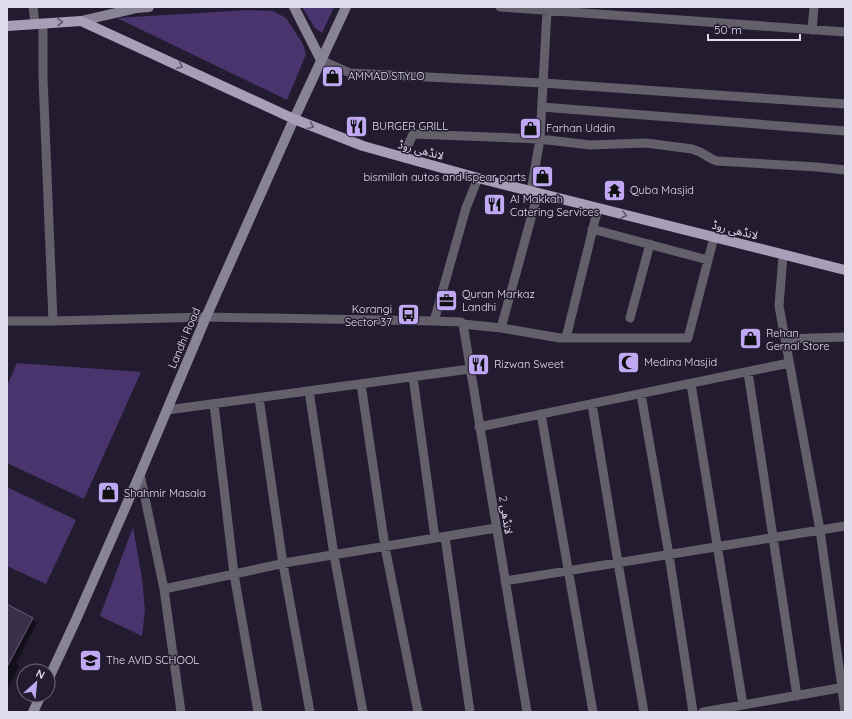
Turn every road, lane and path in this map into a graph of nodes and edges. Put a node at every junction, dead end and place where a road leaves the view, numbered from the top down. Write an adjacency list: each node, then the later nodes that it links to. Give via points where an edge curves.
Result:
1 (33, 7): 10 (street)
2 (149, 7): 9 (street)
3 (294, 7): 14 (street)
4 (346, 7): 14 (street, Landhi Road)
5 (500, 7): 7 (street)
6 (814, 7): 12 (street)
7 (547, 11): 8 (street); 15 (street)
8 (609, 11): 12 (street)
9 (81, 21): 10 (main road, لانڈھی روڈ, one-way to 9); 18 (main road, لانڈھی روڈ, one-way to 18)
10 (39, 24): 11 (main road, لانڈھی روڈ); 35 (street)
11 (7, 26)
12 (812, 30): 13 (street)
13 (845, 32)
14 (321, 60): 15 (street, via 350,73); 18 (street, Landhi Road)
15 (543, 83): 16 (street); 17 (street)
16 (845, 104)
17 (542, 107): 19 (street); 20 (street)
18 (294, 119): 21 (main road, لانڈھی روڈ, one-way to 21, via 363,146); 32 (street, Landhi Road)
19 (845, 131)
20 (540, 139): 21 (street, via 413,134); 22 (street, via 590,145 646,143 692,148 717,161); 24 (street)
21 (403, 157): 23 (main road, لانڈھی روڈ)
22 (845, 170)
23 (478, 178): 24 (main road, لانڈھی روڈ); 36 (street, via 466,208)
24 (534, 192): 25 (main road, لانڈھی روڈ); 38 (street)
25 (598, 208): 26 (street); 27 (main road, لانڈھی روڈ, one-way to 27)
26 (592, 229): 28 (street); 40 (street)
27 (714, 237): 29 (main road, لانڈھی روڈ); 30 (street)
28 (650, 244): 30 (street); 33 (street)
29 (783, 254): 31 (main road, لانڈھی روڈ); 41 (street, via 779,306)
30 (708, 260): 40 (street, via 688,338)
31 (845, 270)
32 (206, 317): 35 (street); 36 (street); 53 (street, Landhi Road)
33 (630, 318)
34 (7, 321): 35 (street)
35 (53, 321)
36 (434, 321): 37 (street)
37 (462, 323): 38 (street); 43 (street, لانڈھی 2)
38 (501, 328): 40 (street)
39 (845, 337): 41 (street)
40 (566, 338)
41 (785, 339): 42 (street)
42 (790, 363): 44 (street); 59 (street)
43 (470, 369): 45 (street); 55 (street, لانڈھی 2)
44 (748, 372): 47 (street); 62 (street)
45 (414, 377): 46 (street); 61 (street)
46 (361, 384): 48 (street); 63 (street)
47 (691, 384): 49 (street); 64 (street)
48 (309, 391): 50 (street); 65 (street)
49 (641, 394): 52 (street); 66 (street)
50 (259, 398): 51 (street); 68 (street)
51 (214, 404): 53 (street); 70 (street)
52 (592, 404): 54 (street); 67 (street)
53 (167, 410): 56 (street, Landhi Road)
54 (541, 414): 55 (street); 69 (street)
55 (479, 427): 58 (street, لانڈھی 2)
56 (140, 474): 72 (street); 73 (street, Landhi Road)
57 (845, 526): 59 (street)
58 (496, 528): 60 (street); 71 (street, لانڈھی 2)
59 (820, 530): 62 (street); 74 (street)
60 (445, 537): 61 (street); 82 (street)
61 (435, 538): 63 (street)
62 (773, 538): 64 (street); 75 (street)
63 (385, 546): 65 (street); 81 (street)
64 (718, 547): 66 (street); 76 (street)
65 (334, 555): 68 (street); 80 (street)
66 (669, 555): 67 (street); 86 (street)
67 (618, 563): 69 (street); 85 (street)
68 (283, 564): 70 (street); 79 (street)
69 (568, 571): 71 (street); 84 (street)
70 (234, 574): 72 (street); 78 (street)
71 (505, 581): 83 (street, لانڈھی 2)
72 (164, 588): 77 (street)
73 (56, 663)
74 (844, 687): 75 (street); 88 (street)
75 (797, 696): 76 (street)
76 (743, 705): 87 (street)
77 (181, 712)
78 (258, 712)
79 (310, 712)
80 (363, 712)
81 (418, 712)
82 (470, 712)
83 (527, 712)
84 (593, 712)
85 (644, 712)
86 (693, 712)
87 (703, 712)
88 (845, 712)

